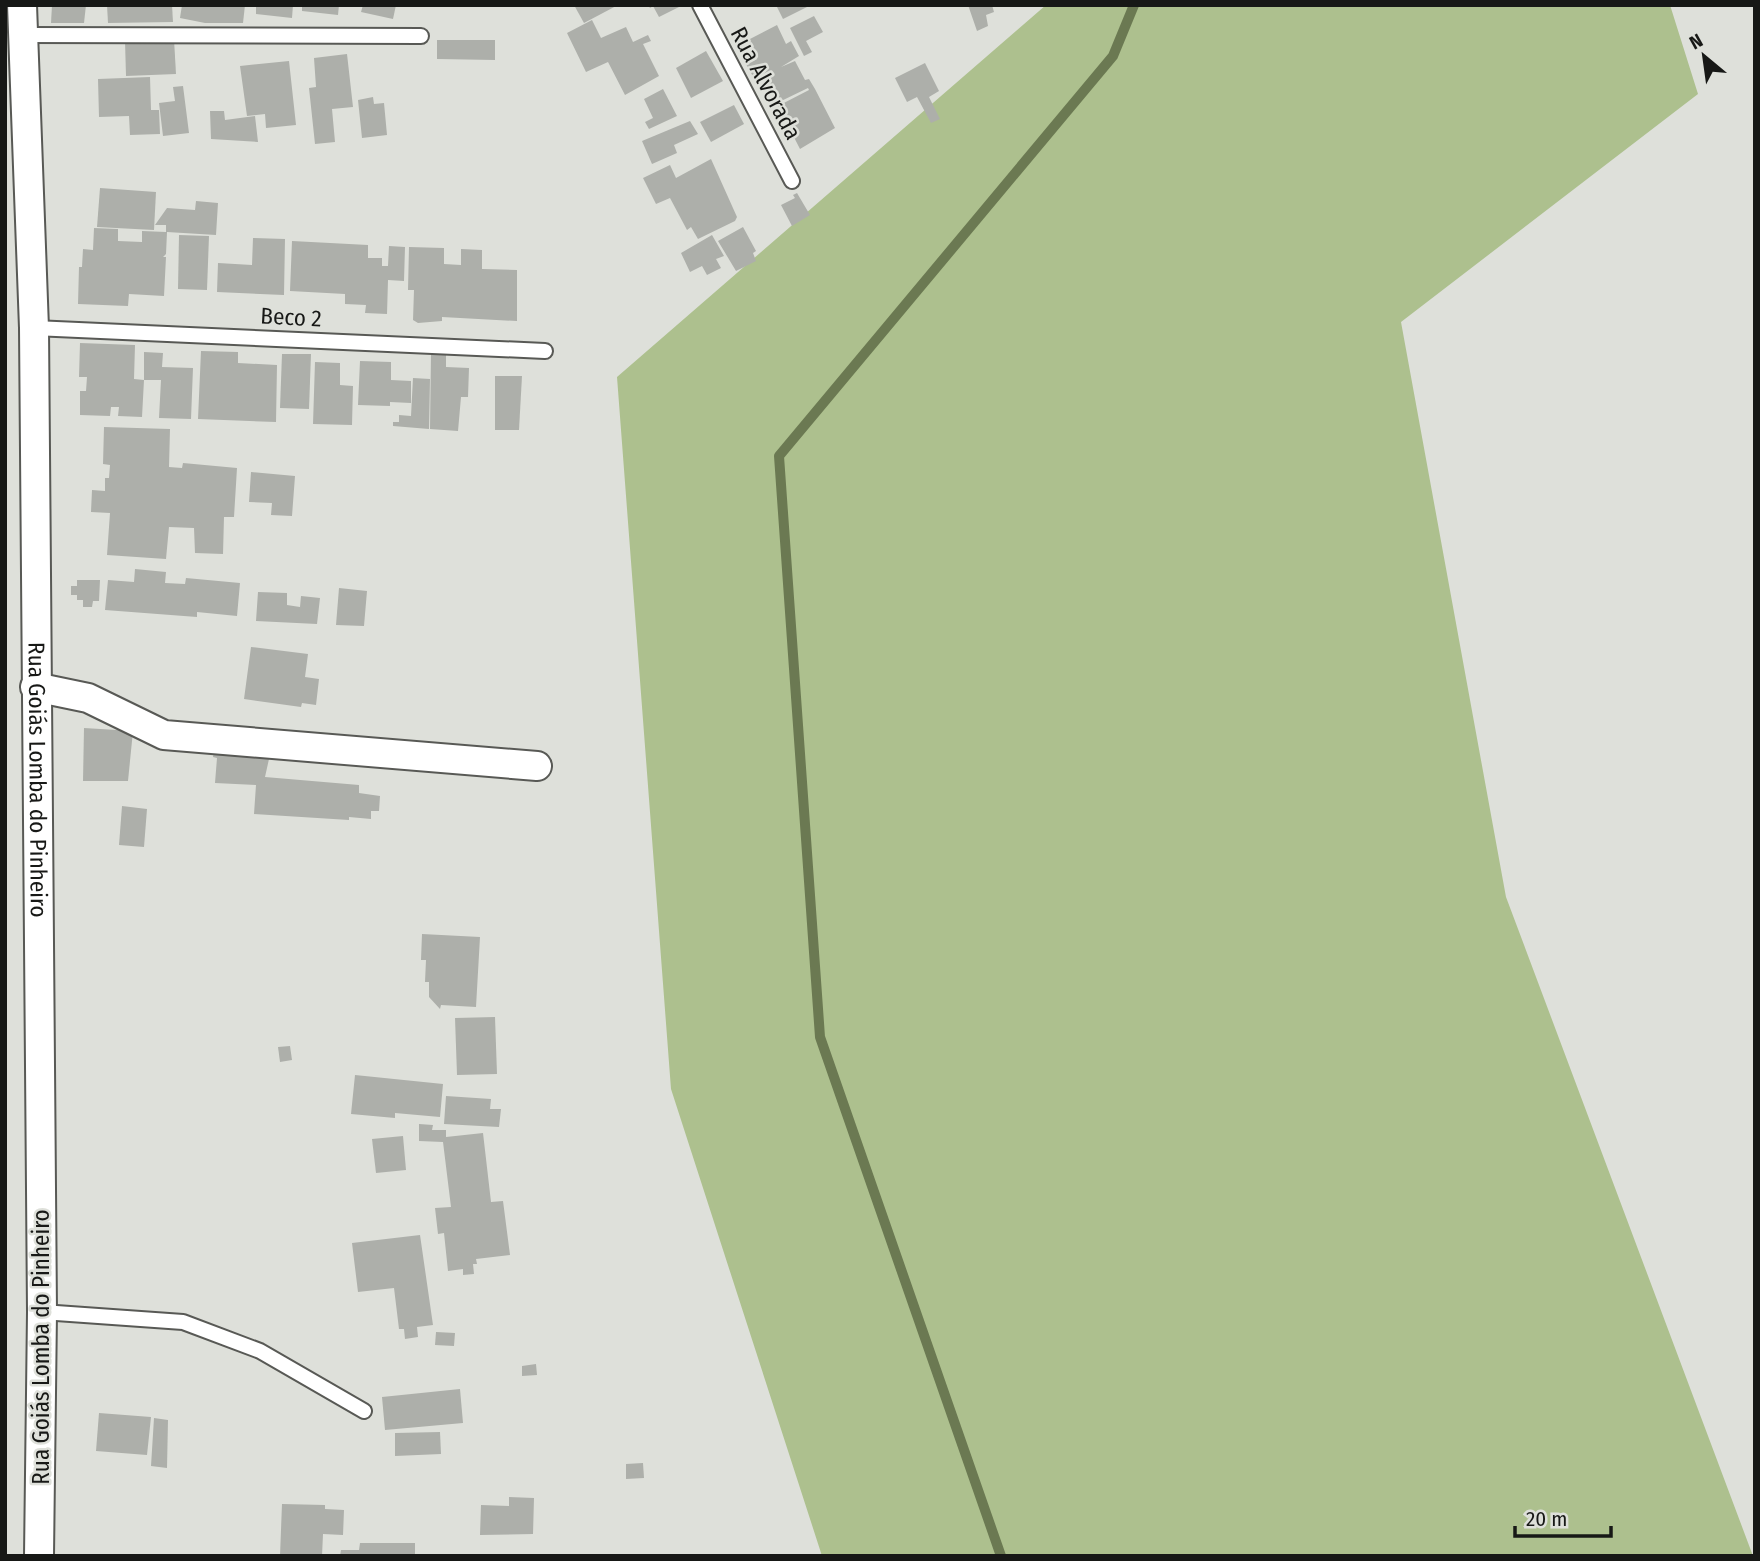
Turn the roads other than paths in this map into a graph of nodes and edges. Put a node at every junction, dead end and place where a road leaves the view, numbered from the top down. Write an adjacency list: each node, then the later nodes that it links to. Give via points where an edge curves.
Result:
1 (22, 5): 3 (street, Rua Goiás Lomba do Pinheiro)
2 (700, 5): 5 (lane, Rua Alvorada)
3 (23, 34): 4 (lane); 6 (street, Rua Goiás Lomba do Pinheiro)
4 (421, 36)
5 (792, 181)
6 (34, 328): 7 (lane, Beco 2); 8 (street, Rua Goiás Lomba do Pinheiro)
7 (545, 351)
8 (35, 687): 9 (street, via 88,698 164,735); 10 (street, Rua Goiás Lomba do Pinheiro)
9 (537, 766)
10 (42, 1312): 11 (lane, via 183,1322 260,1351); 12 (street, Rua Goiás Lomba do Pinheiro)
11 (364, 1411)
12 (39, 1556)

